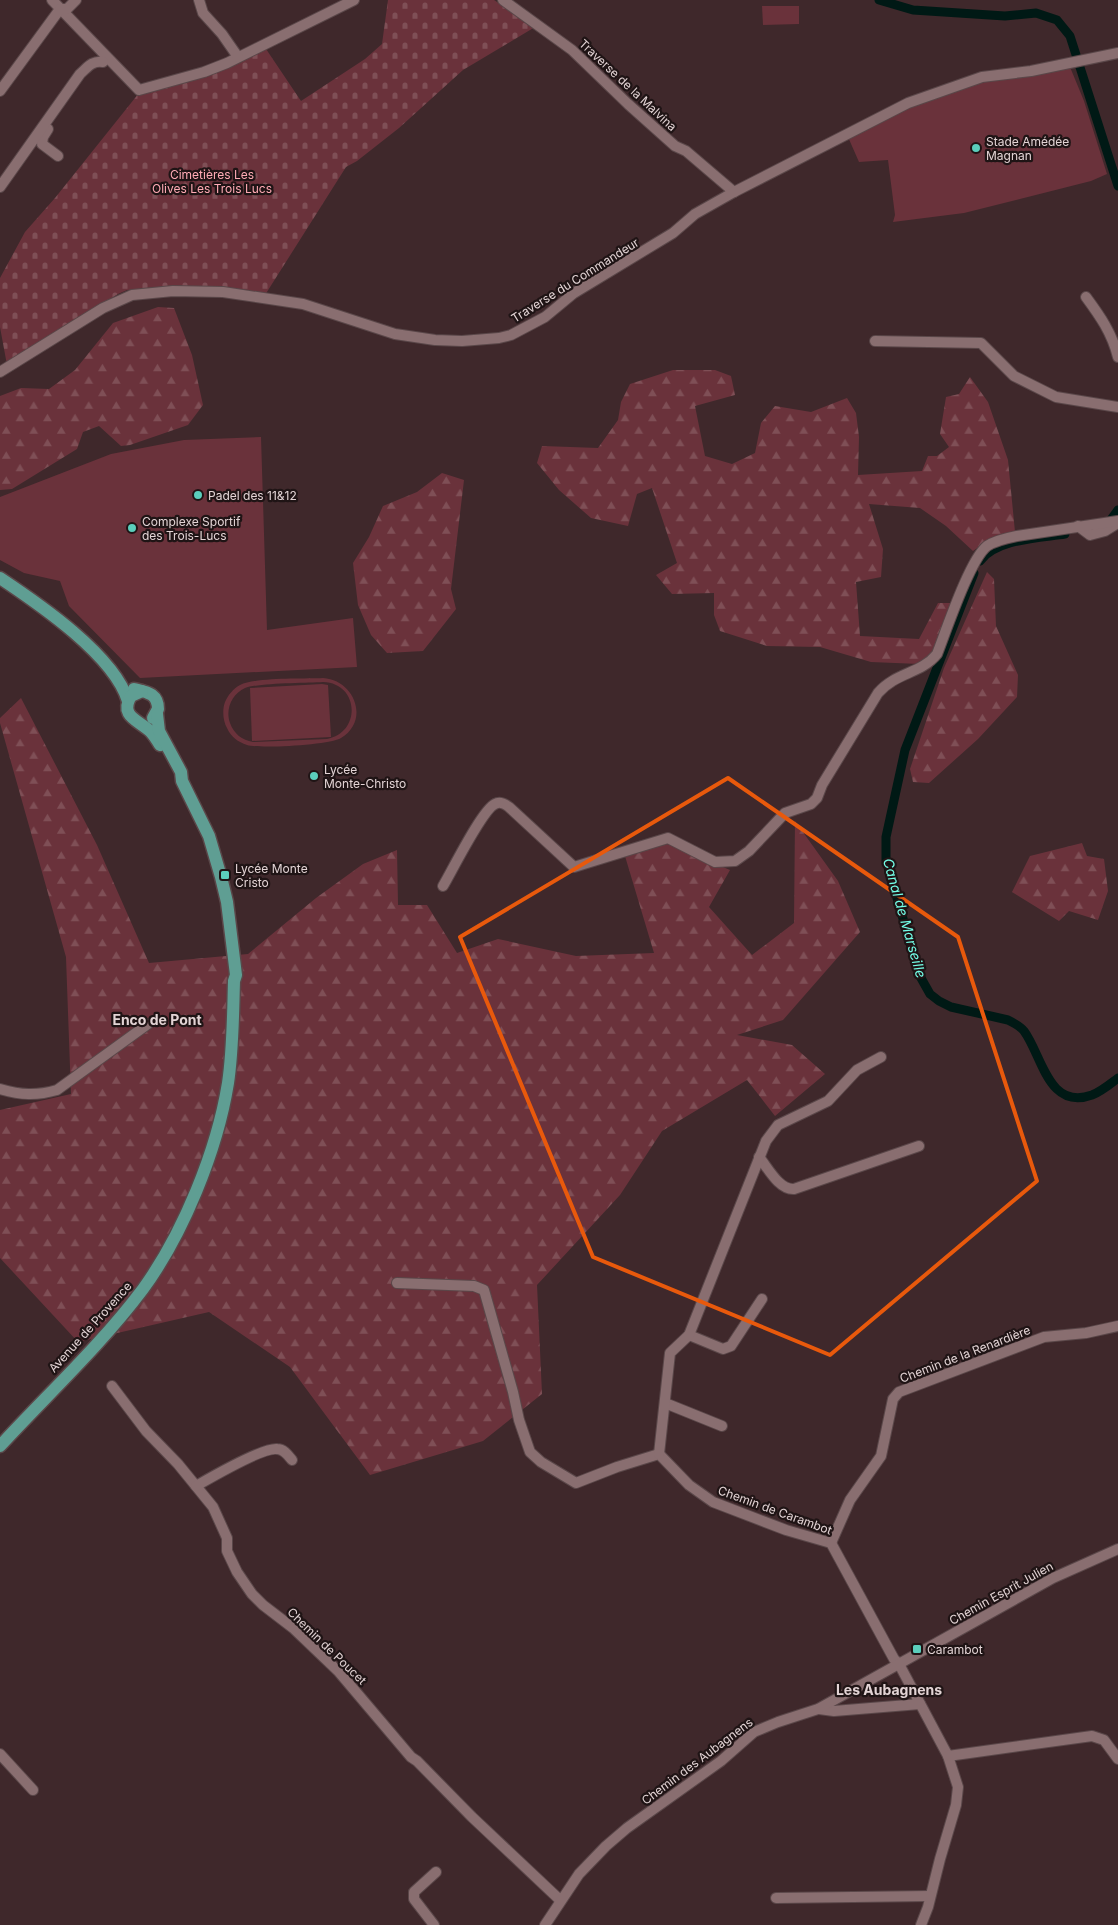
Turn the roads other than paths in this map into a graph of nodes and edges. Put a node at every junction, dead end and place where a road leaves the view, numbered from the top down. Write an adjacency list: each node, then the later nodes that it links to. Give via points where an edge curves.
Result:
1 (52, 0): 6 (street)
2 (76, 0): 6 (street, via 67,9)
3 (199, 0): 8 (street, via 203,13)
4 (354, 0): 8 (street)
5 (503, 0): 13 (street, Traverse de la Malvina, via 572,50 675,146 686,151)
6 (60, 9): 9 (street); 10 (street)
7 (1118, 54): 13 (street, Traverse du Commandeur, via 982,77 908,103)
8 (238, 57): 9 (street, via 204,72 139,90)
9 (105, 60): 11 (street, via 89,73 43,137 42,144); 12 (street, via 90,64 80,74)
10 (0, 91)
11 (58, 156)
12 (0, 187)
13 (734, 192): 17 (street, Traverse du Commandeur, via 696,214 663,240 574,293 545,317 499,338 444,340 395,334 303,304 223,292 173,290 132,295 103,308)
14 (1086, 297): 16 (street, via 1104,320)
15 (875, 341): 18 (street, via 981,343 1014,376 1047,393)
16 (1118, 357)
17 (0, 372)
18 (1118, 407)
19 (1114, 522): 27 (street, via 1001,540 988,546 978,555 968,575 934,659 885,685 827,776 817,798 811,804 785,813 735,861 715,862 668,838 574,867 502,803 495,804 485,814)
20 (0, 578): 21 (main road, via 72,632)
21 (116, 676): 22 (main road); 23 (main road)
22 (142, 691): 23 (main road, via 136,692); 24 (main road, via 155,697)
23 (128, 701): 25 (main road, via 128,712)
24 (157, 714): 25 (main road, via 148,721); 26 (main road, Avenue de Provence, via 159,731 181,772)
25 (137, 721): 26 (main road, Avenue de Provence, via 151,732)
26 (182, 781): 40 (main road, Avenue de Provence, via 208,836 227,902 236,975 224,1101 202,1173 174,1237 144,1286 119,1319)
27 (444, 886)
28 (148, 1024): 30 (street, via 57,1090 26,1095)
29 (881, 1057): 32 (street, via 857,1070 828,1101 778,1125)
30 (0, 1089)
31 (919, 1146): 32 (street, via 794,1189 783,1186)
32 (760, 1157): 36 (street)
33 (397, 1283): 41 (street, via 474,1286 484,1290 519,1420 530,1452 541,1462 576,1483 617,1466)
34 (762, 1299): 36 (street, via 731,1346 723,1349)
35 (1118, 1326): 44 (street, Chemin de la Renardière, via 1044,1337 899,1392 893,1399 880,1456 850,1500)
36 (689, 1335): 38 (street, via 670,1353)
37 (112, 1386): 43 (street, Chemin de Poucet)
38 (665, 1403): 39 (street); 41 (street)
39 (722, 1426)
40 (0, 1446)
41 (659, 1454): 44 (street, Chemin de Carambot, via 713,1502)
42 (292, 1460): 43 (street, via 274,1448)
43 (196, 1486): 56 (street, Chemin de Poucet, via 212,1507 227,1538 226,1551 252,1594 294,1628 339,1672 411,1757)
44 (831, 1543): 46 (street, Chemin de Carambot)
45 (1118, 1549): 46 (street, Chemin Esprit Julien, via 1053,1578)
46 (899, 1664): 47 (street, Chemin de Carambot); 48 (street, Chemin des Aubagnens)
47 (920, 1704): 48 (street, via 834,1711); 50 (street, Chemin de Carambot)
48 (818, 1709): 56 (street, Chemin des Aubagnens, via 754,1732 721,1761 606,1846)
49 (0, 1754): 52 (street)
50 (948, 1756): 51 (street, via 1092,1736 1104,1740); 54 (street, Chemin de Carambot, via 958,1787 956,1805)
51 (1118, 1758)
52 (33, 1790)
53 (436, 1872): 57 (street, via 414,1892 414,1898)
54 (930, 1896): 55 (street); 59 (street, Chemin de Carambot)
55 (776, 1898)
56 (560, 1900): 58 (street, Chemin des Aubagnens)
57 (434, 1925)
58 (544, 1925)
59 (921, 1925)

